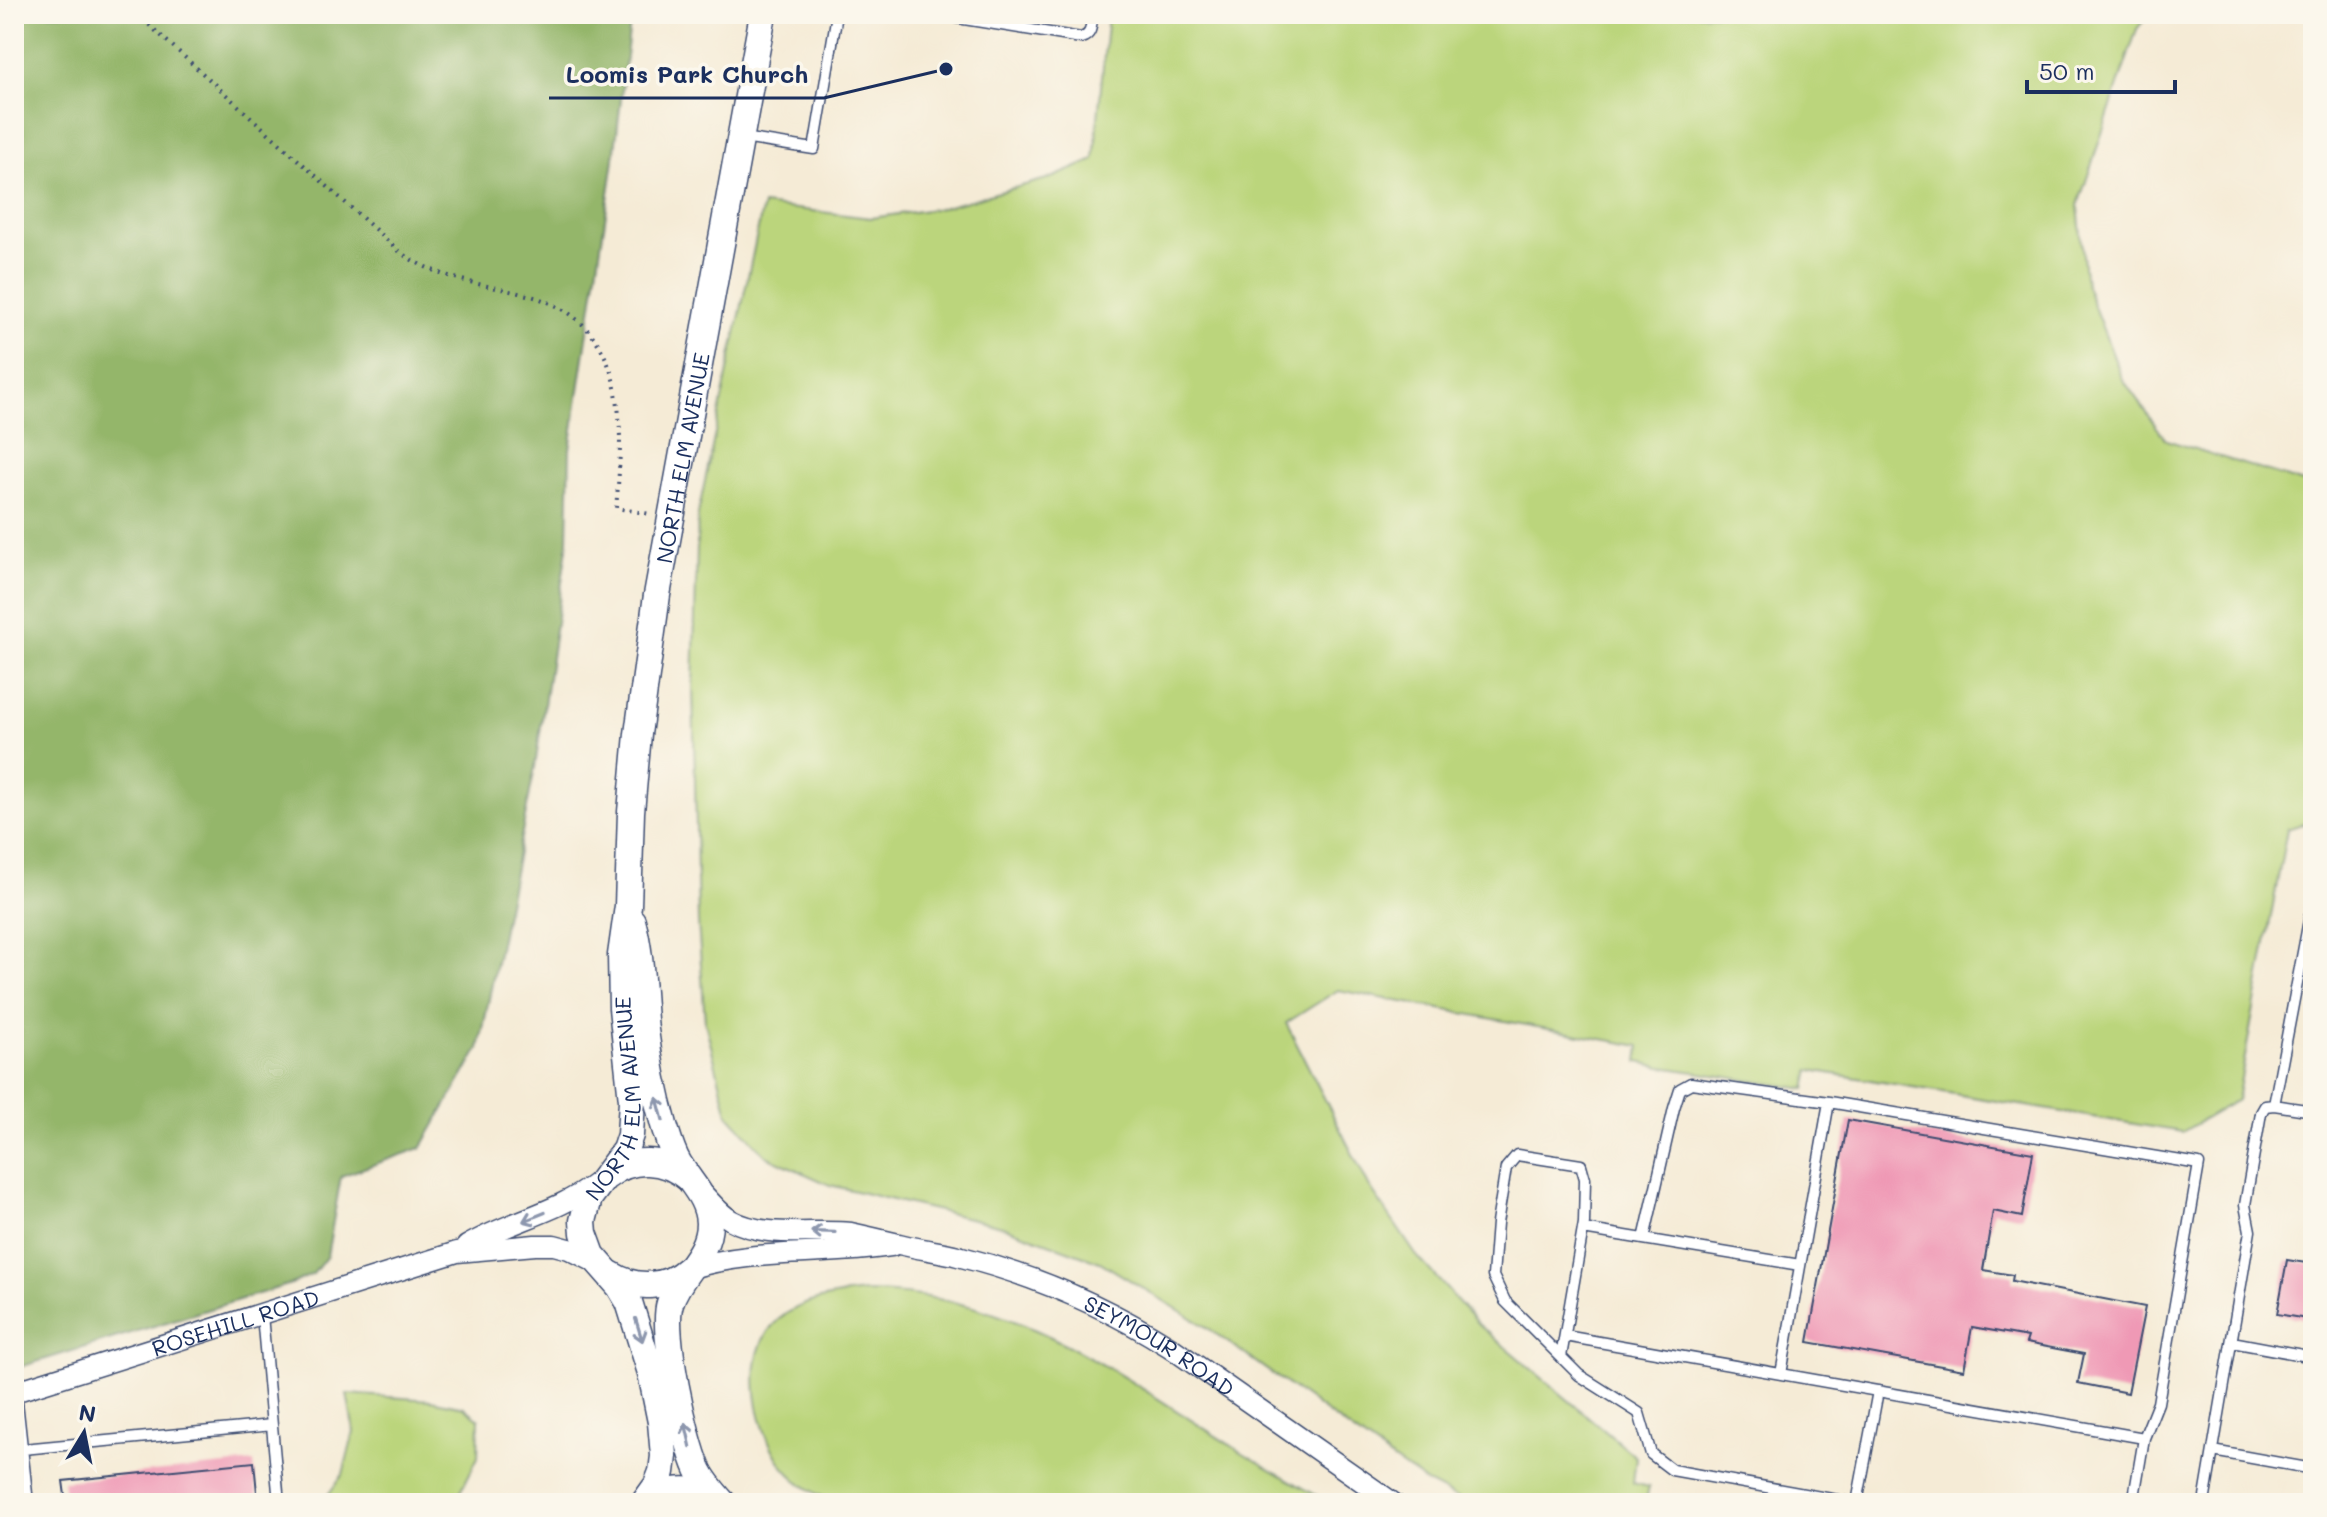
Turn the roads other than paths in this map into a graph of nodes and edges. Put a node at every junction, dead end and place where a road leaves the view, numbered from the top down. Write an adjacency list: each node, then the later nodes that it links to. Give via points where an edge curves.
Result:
1 (763, 14): 5 (main road, NORTH ELM AVENUE)
2 (837, 14): 5 (lane, via 814,149)
3 (871, 14): 4 (lane, via 945,16 1081,38 1090,32)
4 (1092, 14)
5 (741, 137): 7 (main road, NORTH ELM AVENUE, via 657,595 638,734)
6 (2313, 899): 9 (lane)
7 (628, 906): 11 (main road, NORTH ELM AVENUE, via 621,969 631,1122 627,1146); 12 (main road, NORTH ELM AVENUE, one-way to 7, via 675,1156 656,1095 639,951)
8 (1829, 1102): 14 (lane, via 1691,1083 1680,1089); 18 (lane); 29 (lane, via 2199,1164 2158,1403)
9 (2274, 1105): 10 (lane); 22 (lane, via 2261,1113 2245,1205 2250,1231)
10 (2313, 1111)
11 (602, 1179): 12 (main road, ROSEHILL ROAD, via 622,1166 646,1161 671,1166); 16 (street, ROSEHILL ROAD, one-way to 16, via 559,1206); 17 (main road, NORTH ELM AVENUE, via 589,1198 583,1221 587,1244)
12 (691, 1180): 15 (street, SEYMOUR ROAD, one-way to 12, via 854,1234 743,1225 725,1216); 19 (main road, NORTH ELM AVENUE, via 709,1222 704,1245)
13 (1583, 1229): 14 (lane); 21 (lane); 23 (lane, via 1581,1165 1517,1155 1506,1168 1493,1276 1505,1301)
14 (1644, 1239): 18 (lane)
15 (900, 1245): 19 (street, SEYMOUR ROAD, via 749,1256); 37 (street, SEYMOUR ROAD, via 1009,1270 1125,1321 1197,1365)
16 (457, 1252): 17 (street, ROSEHILL ROAD, via 554,1245); 20 (street, ROSEHILL ROAD)
17 (599, 1264): 19 (main road, SEYMOUR ROAD, via 617,1279 639,1285 663,1284); 35 (main road, NORTH ELM AVENUE, one-way to 35, via 632,1308 661,1422 663,1467)
18 (1800, 1265): 25 (lane)
19 (688, 1269): 36 (main road, NORTH ELM AVENUE, one-way to 19, via 693,1456 668,1342 668,1307)
20 (262, 1315): 27 (street, ROSEHILL ROAD); 28 (lane)
21 (1565, 1336): 23 (lane); 25 (lane)
22 (2232, 1342): 24 (lane); 31 (lane)
23 (1561, 1357): 38 (lane, via 1579,1375 1639,1413 1651,1454 1672,1470)
24 (2313, 1357)
25 (1781, 1374): 26 (lane)
26 (1878, 1391): 29 (lane); 38 (lane)
27 (15, 1392): 30 (lane)
28 (272, 1425): 30 (lane); 34 (lane)
29 (2144, 1438): 39 (lane)
30 (23, 1449): 33 (lane)
31 (2213, 1451): 32 (lane); 40 (lane)
32 (2313, 1469)
33 (28, 1503)
34 (279, 1503)
35 (645, 1503): 36 (main road, via 685,1490)
36 (722, 1503)
37 (1393, 1503)
38 (1856, 1503)
39 (2133, 1503)
40 (2204, 1503)

